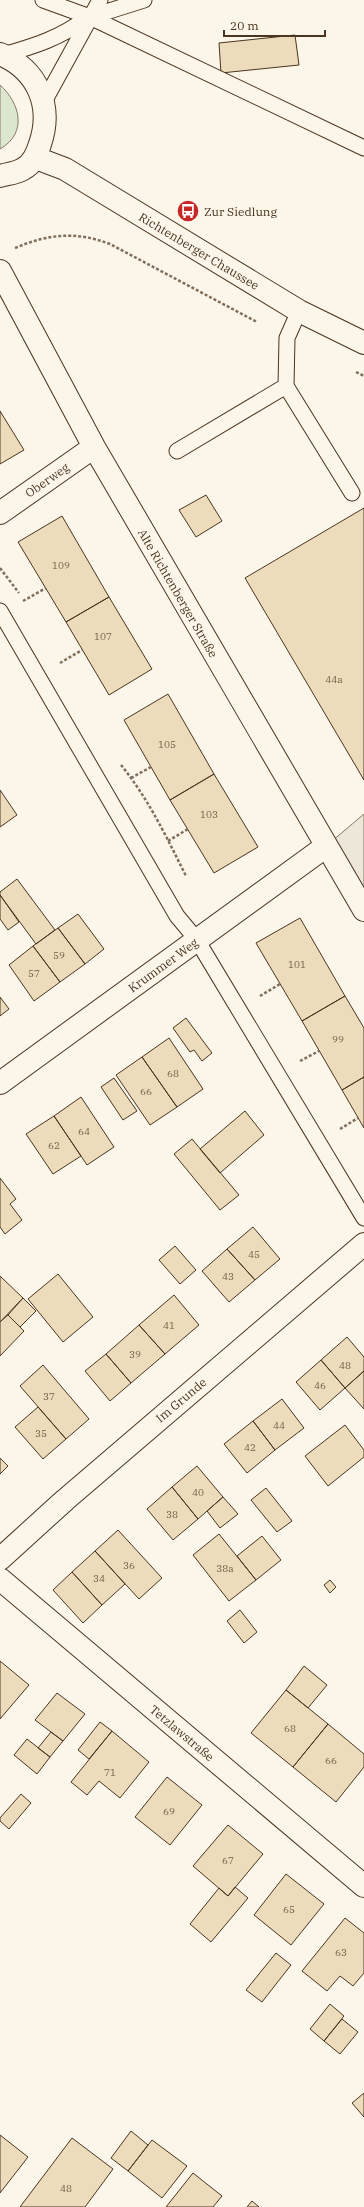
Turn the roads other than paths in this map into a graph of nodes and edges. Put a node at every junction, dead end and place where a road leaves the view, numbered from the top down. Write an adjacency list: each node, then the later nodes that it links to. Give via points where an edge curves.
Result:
1 (43, 0): 4 (lane)
2 (100, 0): 4 (lane)
3 (144, 0): 4 (lane)
4 (90, 17): 5 (lane, via 44,44); 6 (lane); 7 (lane)
5 (2, 55): 6 (street, via 33,79)
6 (44, 100): 8 (street, via 44,134)
7 (364, 148)
8 (36, 158): 9 (street, via 24,169); 11 (street, Richtenberger Chaussee, via 65,169)
9 (0, 176)
10 (0, 270): 14 (street, Alte Richtenberger Straße)
11 (299, 311): 12 (street, Richtenberger Chaussee); 13 (lane, via 287,338)
12 (364, 343)
13 (286, 386): 15 (lane); 16 (lane)
14 (94, 446): 17 (street, Oberweg); 19 (street, Alte Richtenberger Straße)
15 (177, 451)
16 (352, 493)
17 (0, 513)
18 (0, 611): 21 (lane, via 178,916)
19 (325, 847): 20 (street, Alte Richtenberger Straße); 21 (street, Krummer Weg)
20 (364, 910)
21 (197, 940): 22 (street, Krummer Weg); 23 (lane)
22 (0, 1083)
23 (364, 1218)
24 (364, 1244): 25 (street, Im Grunde, via 65,1500)
25 (0, 1559)
26 (0, 1579): 27 (street, Tetzlawstraße)
27 (364, 1886)

